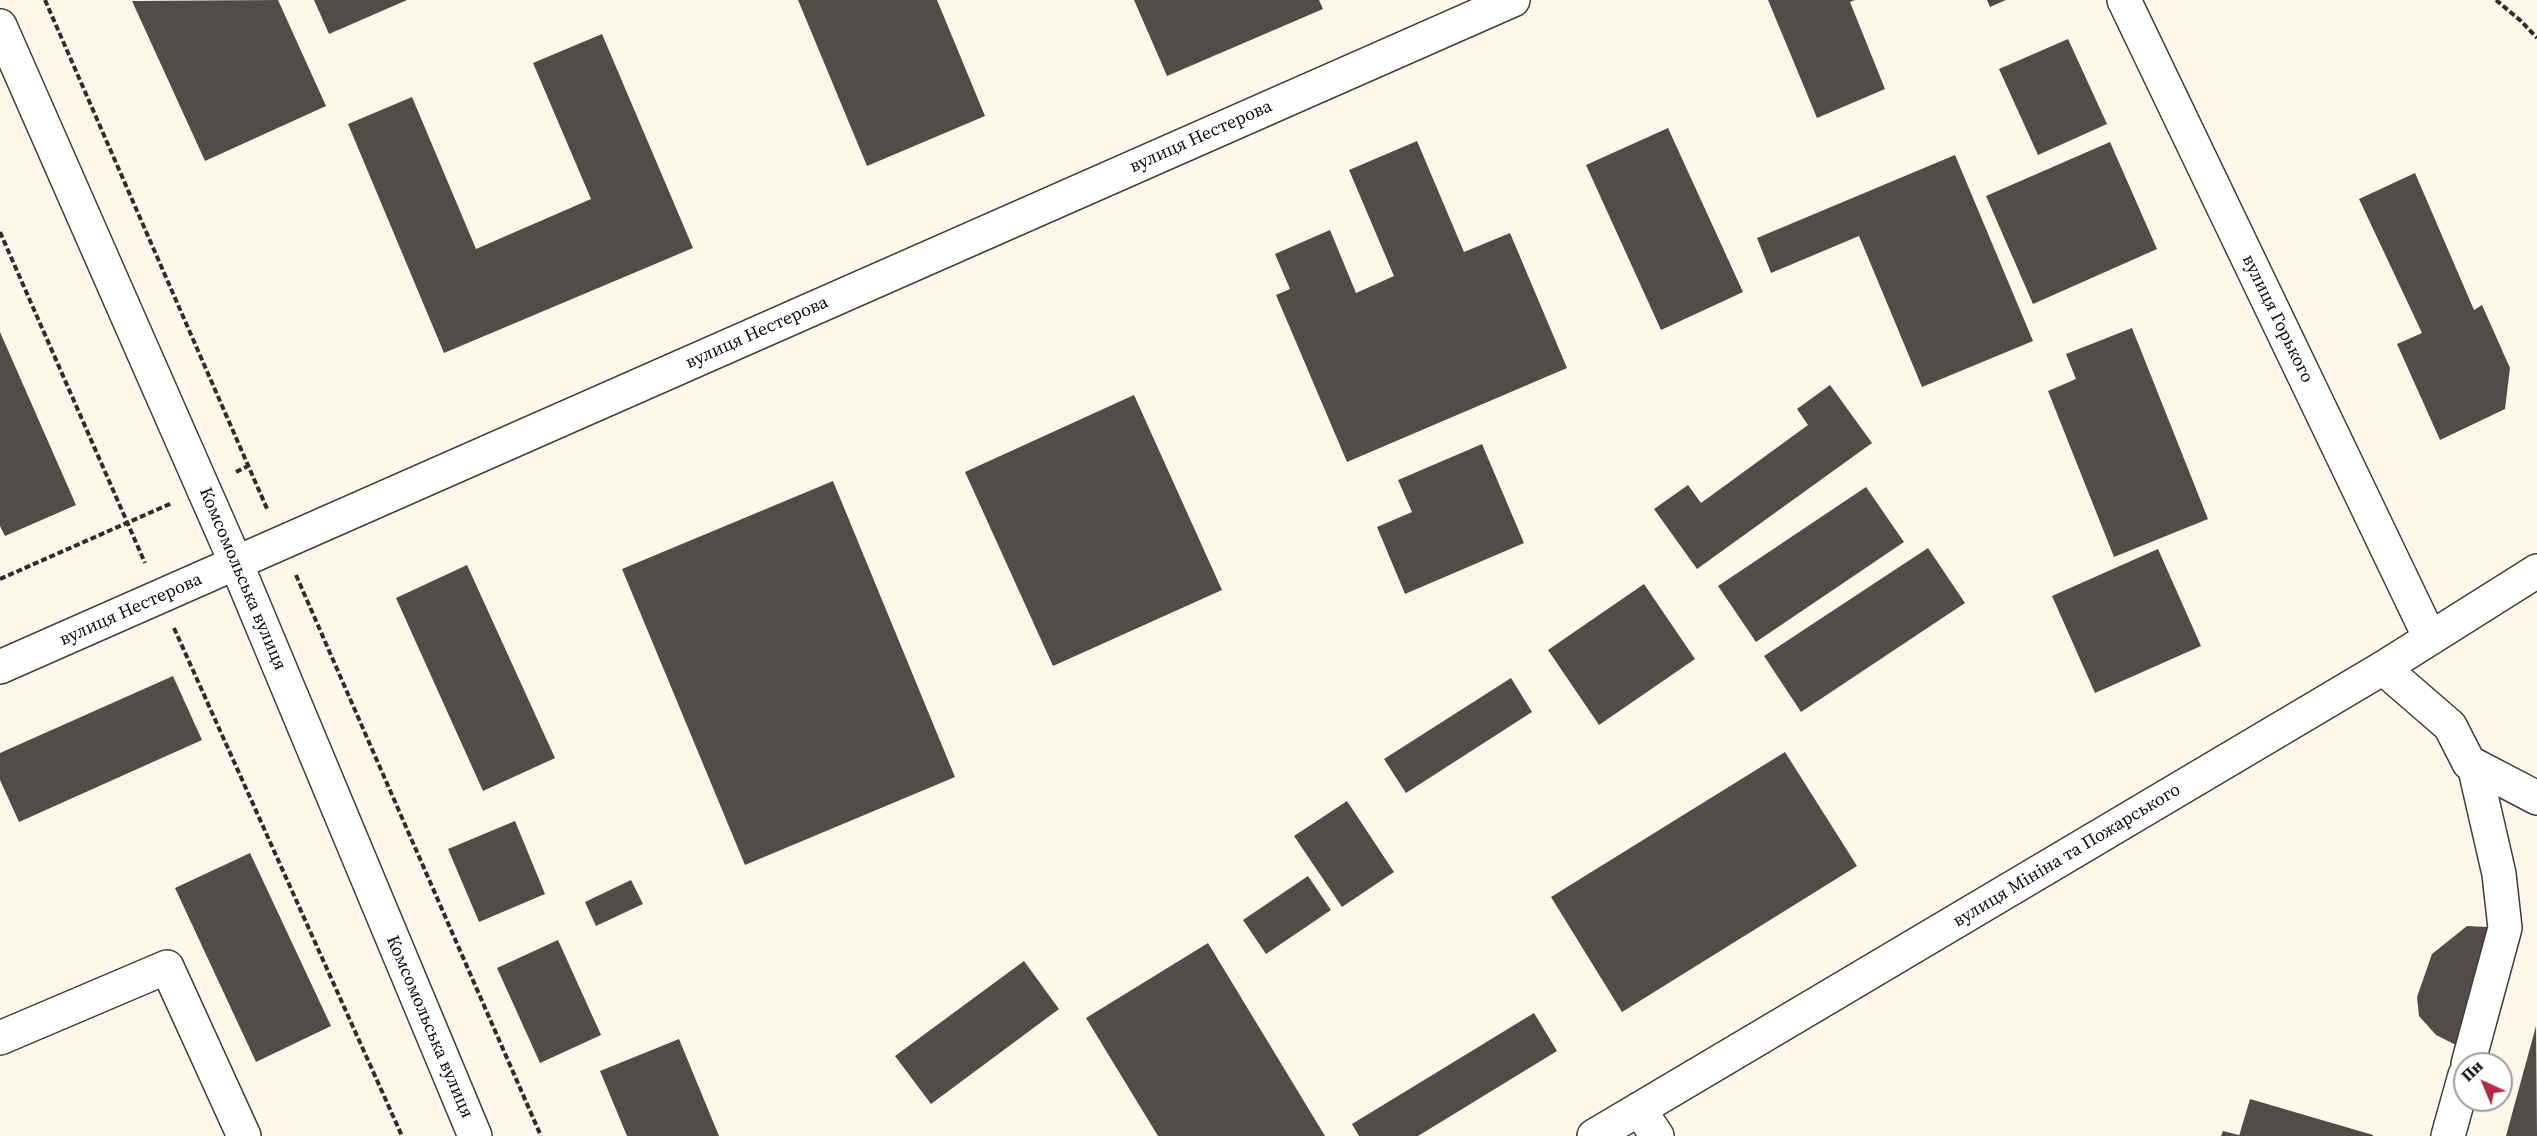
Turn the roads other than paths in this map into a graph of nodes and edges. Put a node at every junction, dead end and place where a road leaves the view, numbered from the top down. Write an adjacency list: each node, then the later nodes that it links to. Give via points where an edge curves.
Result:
1 (1513, 0): 4 (street, вулиця Нестерова)
2 (2124, 0): 6 (street, вулиця Горького)
3 (0, 26): 4 (street, Комсомольська вулиця)
4 (236, 563): 7 (street, вулиця Нестерова); 16 (street, Комсомольська вулиця)
5 (2537, 571): 6 (street, вулиця Мініна та Пожарського)
6 (2430, 638): 8 (street, вулиця Мініна та Пожарського)
7 (0, 667)
8 (2384, 668): 9 (street, via 2450,726 2469,763); 13 (street, вулиця Мініна та Пожарського)
9 (2474, 765): 10 (street); 12 (street, via 2499,874 2505,928)
10 (2537, 798)
11 (0, 1038): 15 (street, via 167,967)
12 (2471, 1052)
13 (1639, 1109): 17 (street, вулиця Мініна та Пожарського); 18 (street)
14 (2455, 1112): 19 (street)
15 (244, 1136)
16 (475, 1136)
17 (1594, 1136)
18 (1657, 1136)
19 (2448, 1136)

